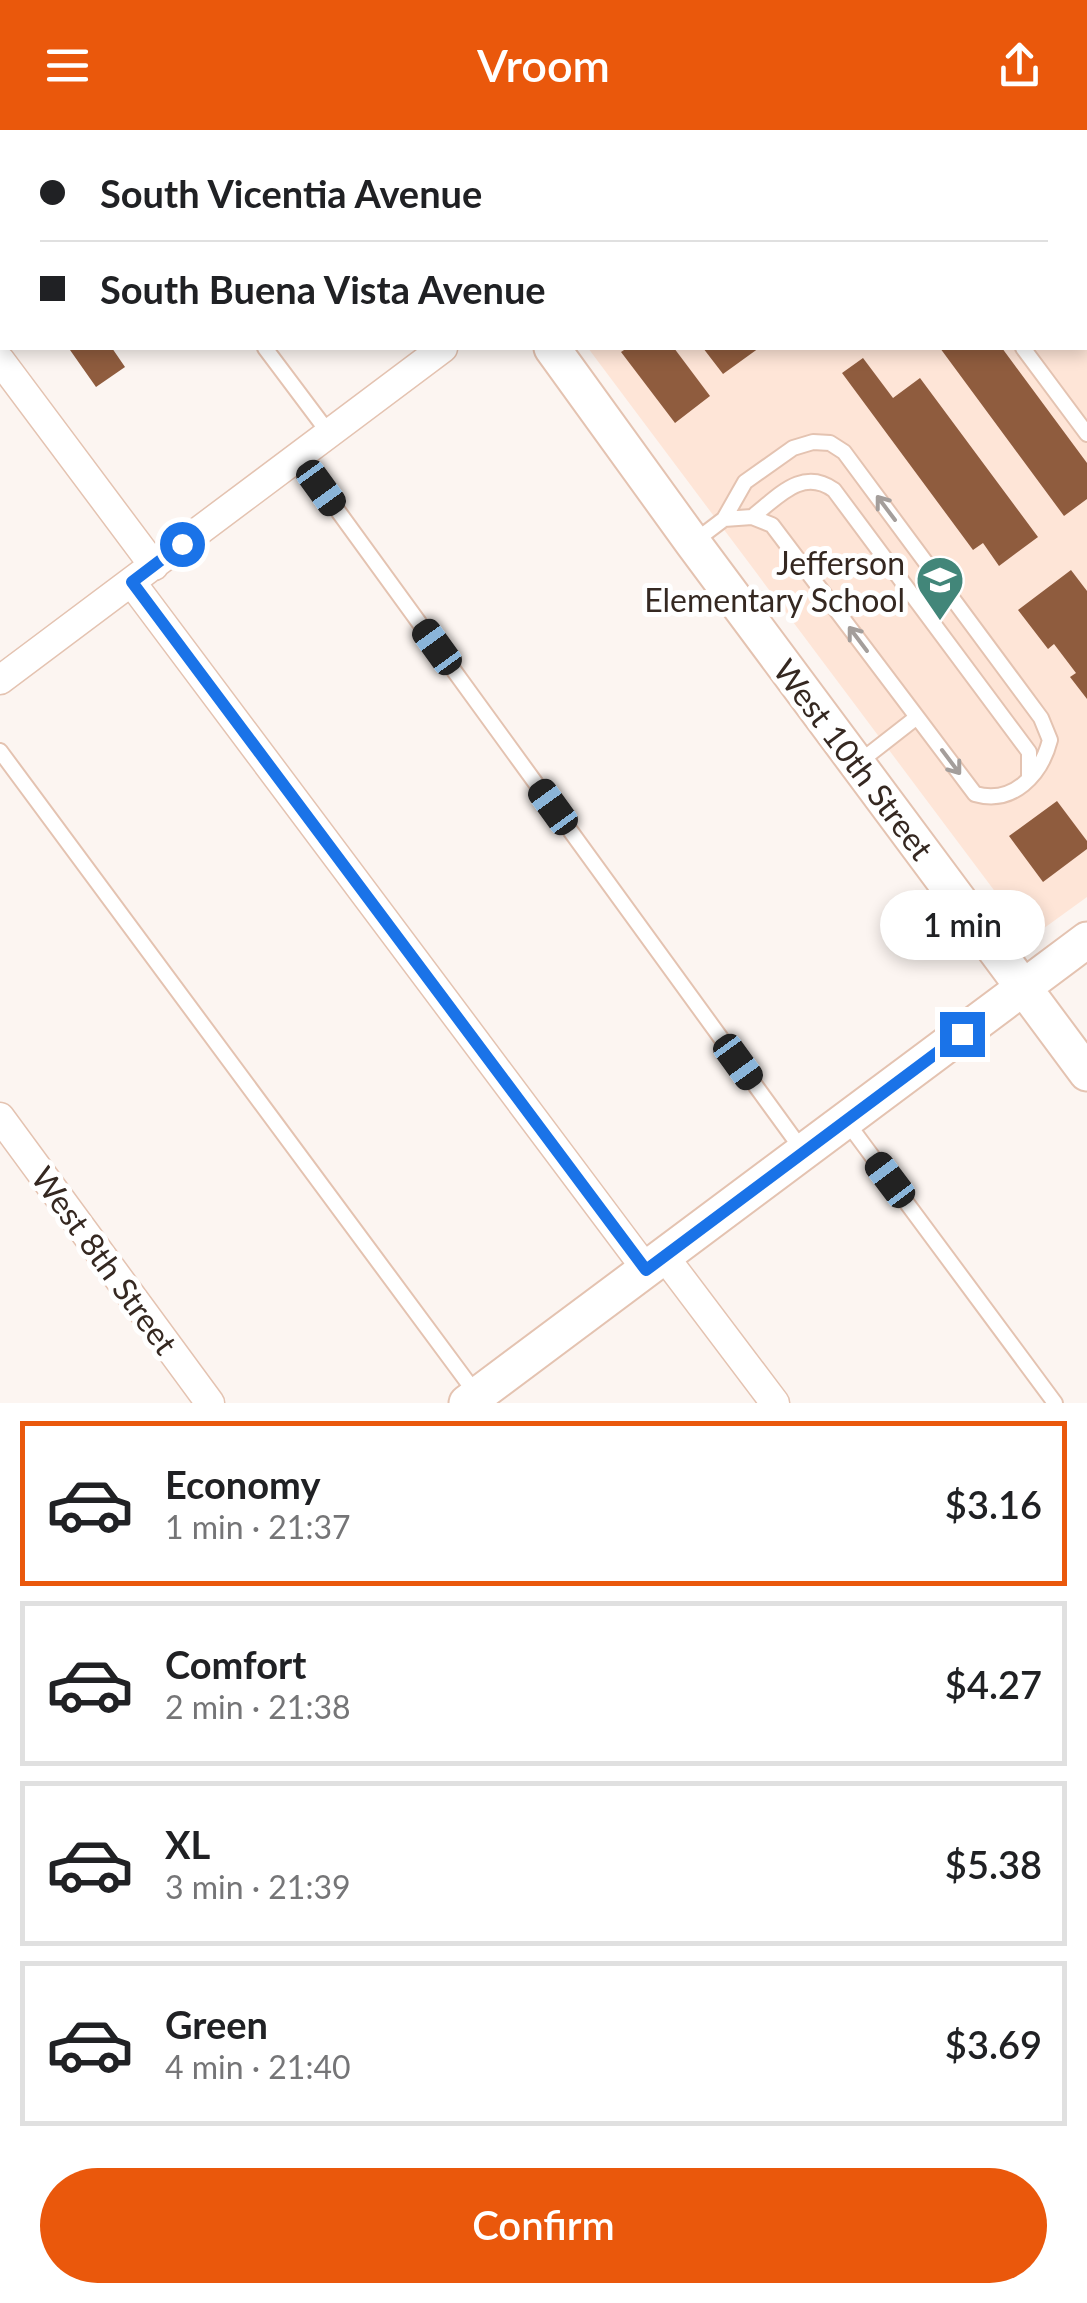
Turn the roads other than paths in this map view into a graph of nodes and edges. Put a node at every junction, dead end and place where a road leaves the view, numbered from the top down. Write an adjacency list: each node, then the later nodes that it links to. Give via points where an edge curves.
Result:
1 (266, 350): 6 (lane)
2 (440, 350): 6 (street)
3 (553, 350): 11 (street, West 10th Street)
4 (1024, 350): 7 (lane)
5 (0, 360): 12 (street)
6 (328, 432): 8 (street)
7 (1087, 434)
8 (298, 456): 12 (street); 23 (lane)
9 (752, 516): 10 (lane); 14 (lane, one-way to 9, via 777,532); 17 (lane, via 799,481 834,490 1029,752)
10 (724, 519): 11 (lane); 17 (lane, one-way to 10, via 1047,753 1048,727 844,452 830,443 792,448 745,482)
11 (693, 543): 16 (street, West 10th Street)
12 (143, 574): 13 (street); 24 (street)
13 (0, 680)
14 (917, 717): 16 (lane); 17 (lane, one-way to 17, via 975,794 1004,795)
15 (0, 751): 25 (lane)
16 (857, 764): 19 (street, West 10th Street)
17 (1029, 780)
18 (1087, 940): 19 (street)
19 (1024, 988): 20 (street, West 10th Street); 22 (street)
20 (1087, 1073)
21 (0, 1117): 26 (street, West 8th Street)
22 (846, 1121): 23 (street); 28 (lane)
23 (804, 1152): 24 (street)
24 (655, 1263): 25 (street); 27 (street)
25 (482, 1397)
26 (210, 1403)
27 (774, 1403)
28 (1054, 1403)

